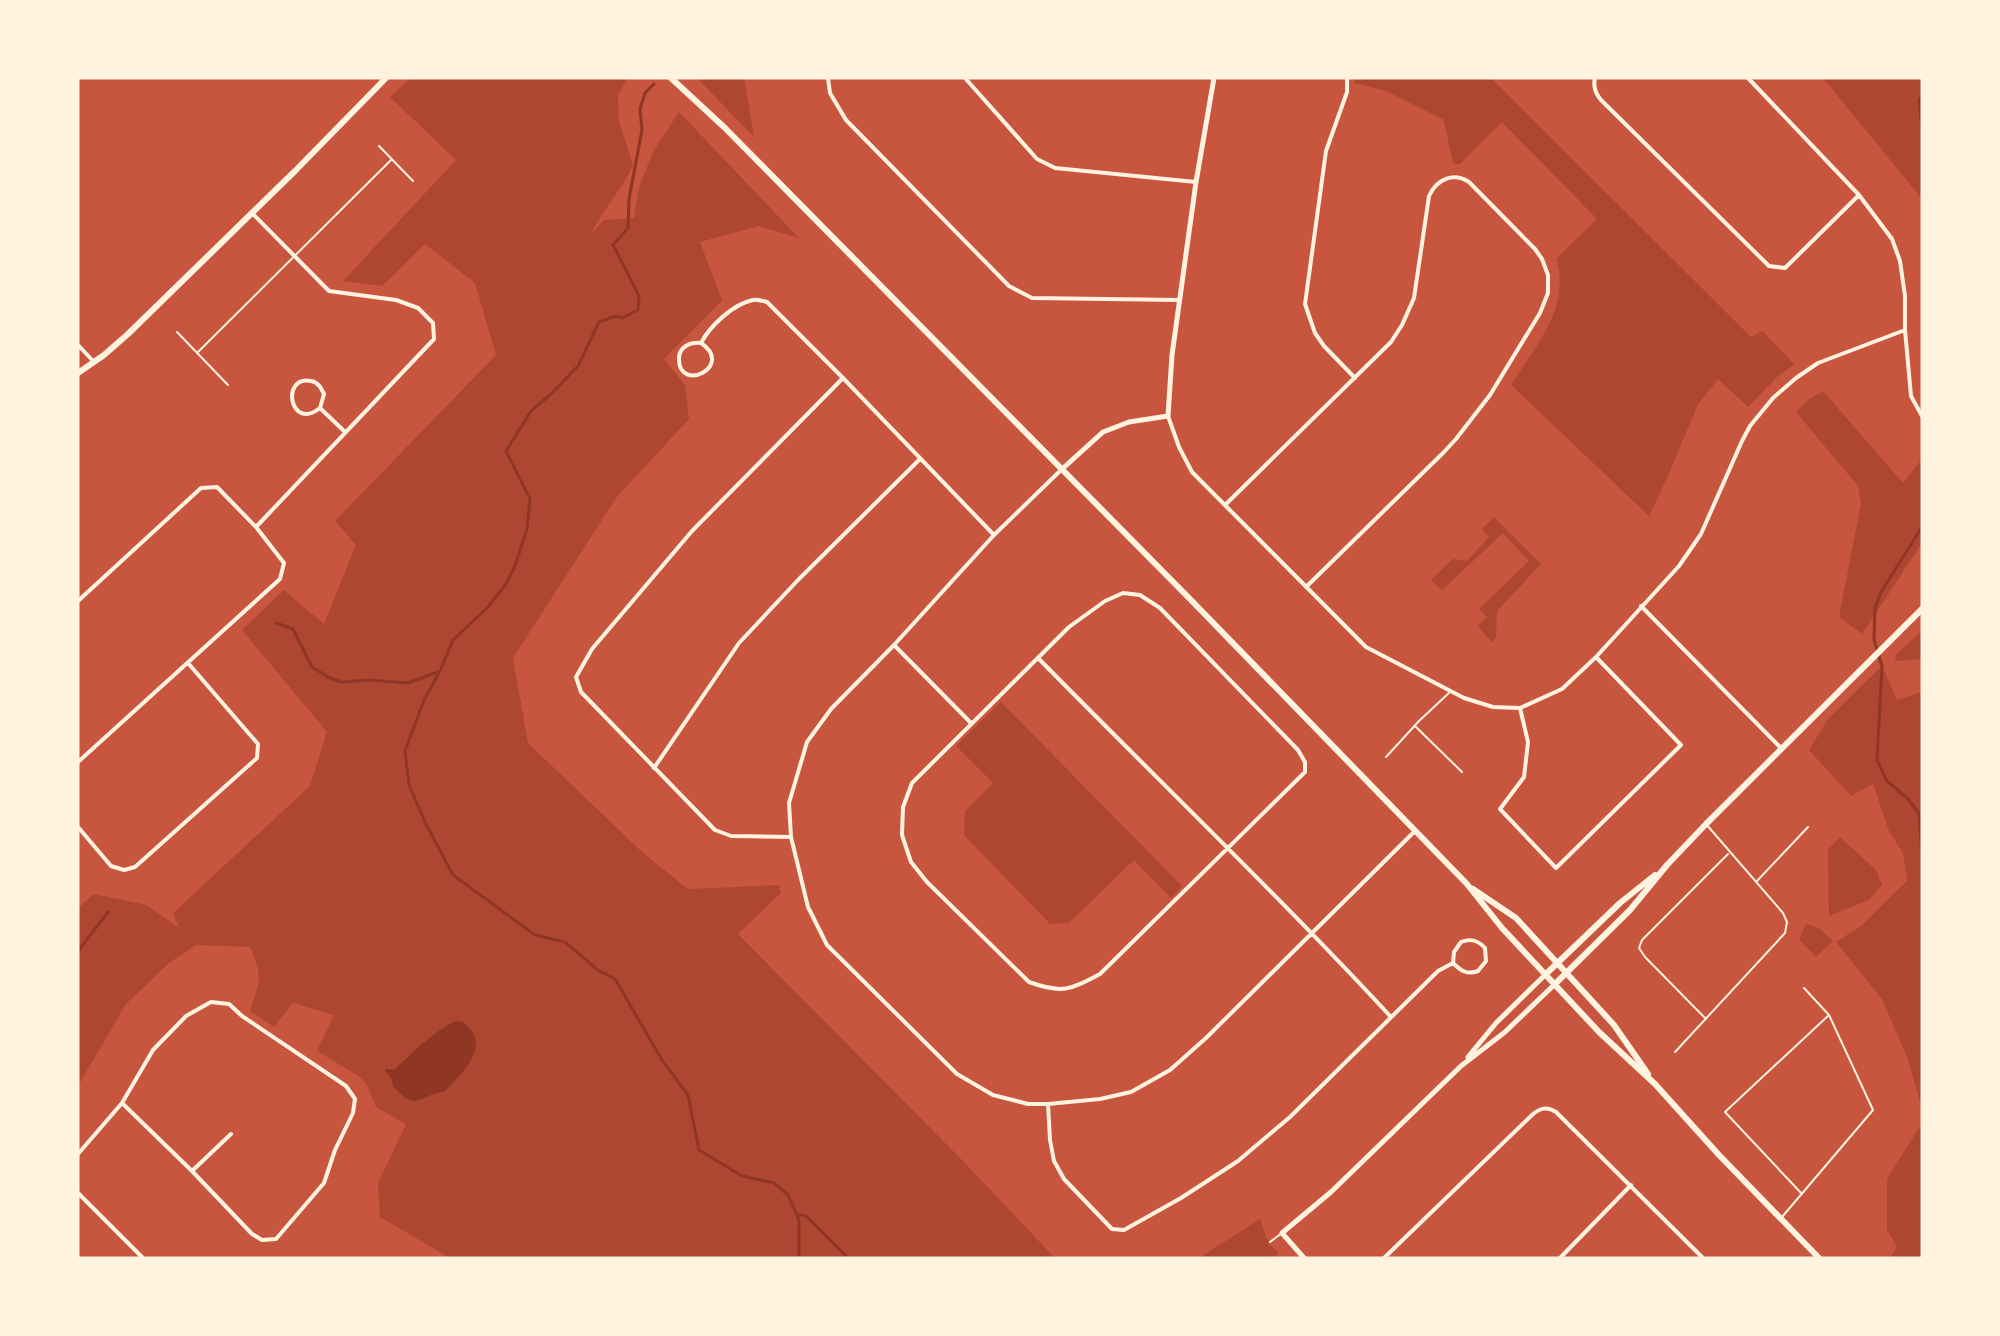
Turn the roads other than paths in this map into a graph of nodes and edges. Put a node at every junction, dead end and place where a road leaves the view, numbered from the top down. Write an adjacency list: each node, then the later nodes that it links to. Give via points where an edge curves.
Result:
1 (386, 78): 14 (main road)
2 (671, 78): 32 (main road, via 725,128)
3 (828, 78): 16 (street, via 830,93 846,120 1009,286 1032,298)
4 (965, 78): 12 (street, via 1037,159 1054,168)
5 (1214, 78): 12 (street)
6 (1347, 78): 25 (street, via 1347,92 1326,151 1305,304 1315,333)
7 (1595, 78): 13 (street, via 1596,94 1601,100 1769,266 1785,268)
8 (1748, 78): 13 (street)
9 (379, 146): 10 (lane)
10 (392, 159): 11 (lane); 15 (lane)
11 (414, 181)
12 (1196, 182): 16 (street)
13 (1859, 195): 17 (street, via 1892,239 1900,261)
14 (252, 213): 15 (street); 22 (main road)
15 (294, 257): 21 (lane); 30 (street, via 329,291 396,300 418,309 433,323 434,339)
16 (1179, 300): 28 (street)
17 (1905, 330): 29 (street, via 1911,396); 38 (street, via 1818,363 1773,398 1750,426 1691,550)
18 (177, 332): 21 (lane)
19 (701, 344): 19 (street, via 710,351 712,362 706,372 692,375 682,370 680,354 691,343); 24 (street, via 707,333 738,307 754,299 767,302)
20 (78, 345): 22 (street)
21 (197, 353): 26 (lane)
22 (94, 362): 23 (main road)
23 (78, 373)
24 (843, 378): 31 (street); 51 (street, via 692,531 592,649 576,677 581,692)
25 (1355, 378): 33 (street); 36 (street, via 1391,342 1410,310 1433,188 1445,179 1462,177 1542,259 1549,284 1545,304 1494,389 1456,439)
26 (228, 385)
27 (321, 408): 27 (street, via 324,394 318,385 303,381 294,388 292,403 299,411 309,414); 30 (street)
28 (1168, 416): 32 (street, via 1103,432); 33 (street, via 1192,471)
29 (1922, 416)
30 (345, 432): 34 (street)
31 (920, 459): 35 (street); 51 (street, via 739,643)
32 (1061, 470): 35 (street); 56 (main road)
33 (1224, 505): 36 (street)
34 (256, 527): 37 (street, via 218,488 201,488); 43 (street, via 284,563 280,579)
35 (994, 535): 40 (street)
36 (1306, 587): 44 (street, via 1366,647)
37 (78, 601)
38 (1641, 606): 41 (street); 48 (street)
39 (1922, 609): 48 (main road)
40 (894, 645): 46 (street); 57 (street, via 831,709 807,742 789,803)
41 (1596, 657): 45 (street, via 1562,689); 45 (street, via 1681,745 1556,868 1500,809 1524,777 1528,742)
42 (1038, 658): 46 (street); 58 (street); 58 (street, via 1069,627 1123,593 1140,596 1160,608 1298,750 1305,762 1305,772)
43 (188, 663): 50 (street); 54 (street, via 258,744 257,758 135,867 124,870 111,866)
44 (1451, 691): 45 (street, via 1493,707); 47 (lane)
45 (1520, 708)
46 (971, 723): 58 (street, via 912,783 903,807 902,835 911,862 927,882 1029,982 1050,990 1073,988 1100,974)
47 (1415, 725): 49 (lane); 52 (lane)
48 (1781, 748): 53 (main road)
49 (1386, 757)
50 (78, 762)
51 (654, 768): 57 (street, via 715,830 731,836)
52 (1462, 772)
53 (1706, 824): 59 (lane); 60 (main road)
54 (78, 827)
55 (1808, 827): 61 (lane)
56 (1415, 831): 62 (main road); 63 (street)
57 (790, 837): 77 (street, via 808,907 827,945 957,1074 993,1095 1028,1104)
58 (1226, 849): 63 (street)
59 (1729, 853): 61 (lane); 72 (lane, via 1642,940 1639,948)
60 (1667, 865): 65 (main road); 66 (main road, via 1630,910)
61 (1756, 882): 72 (lane, via 1783,913 1787,922 1785,933)
62 (1467, 884): 65 (main road, via 1516,918); 67 (main road)
63 (1313, 933): 71 (street); 77 (street, via 1170,1070 1131,1092)
64 (1453, 963): 64 (street, via 1467,973 1478,971 1486,962 1485,948 1478,941 1466,940 1456,946); 71 (street, via 1438,971)
65 (1557, 963): 66 (main road); 67 (main road)
66 (1567, 973): 68 (main road); 75 (main road, via 1614,1025)
67 (1546, 974): 68 (main road); 74 (street, via 1496,1023)
68 (1555, 984): 74 (street, via 1505,1032); 75 (main road)
69 (1803, 988): 70 (lane)
70 (1829, 1016): 83 (lane, via 1873,1110); 83 (lane, via 1725,1112)
71 (1391, 1017): 77 (street, via 1290,1117 1238,1161 1124,1230 1112,1229 1064,1179 1054,1161)
72 (1706, 1019): 73 (lane)
73 (1675, 1052)
74 (1461, 1066): 85 (street, via 1331,1192)
75 (1655, 1084): 84 (main road)
76 (122, 1103): 79 (street); 80 (street); 80 (street, via 153,1050 186,1016 210,1002 229,1004 346,1086 355,1099 324,1183 276,1239 262,1240 252,1234)
77 (1048, 1104)
78 (231, 1134): 80 (street)
79 (78, 1154)
80 (192, 1171)
81 (1631, 1185): 89 (street, via 1556,1112 1544,1108 1532,1115); 90 (street); 91 (street)
82 (78, 1193): 87 (street)
83 (1802, 1194): 84 (lane)
84 (1780, 1218): 92 (main road)
85 (1282, 1233): 86 (lane); 88 (street)
86 (1270, 1242)
87 (142, 1258)
88 (1304, 1258)
89 (1384, 1258)
90 (1560, 1258)
91 (1703, 1258)
92 (1819, 1258)

